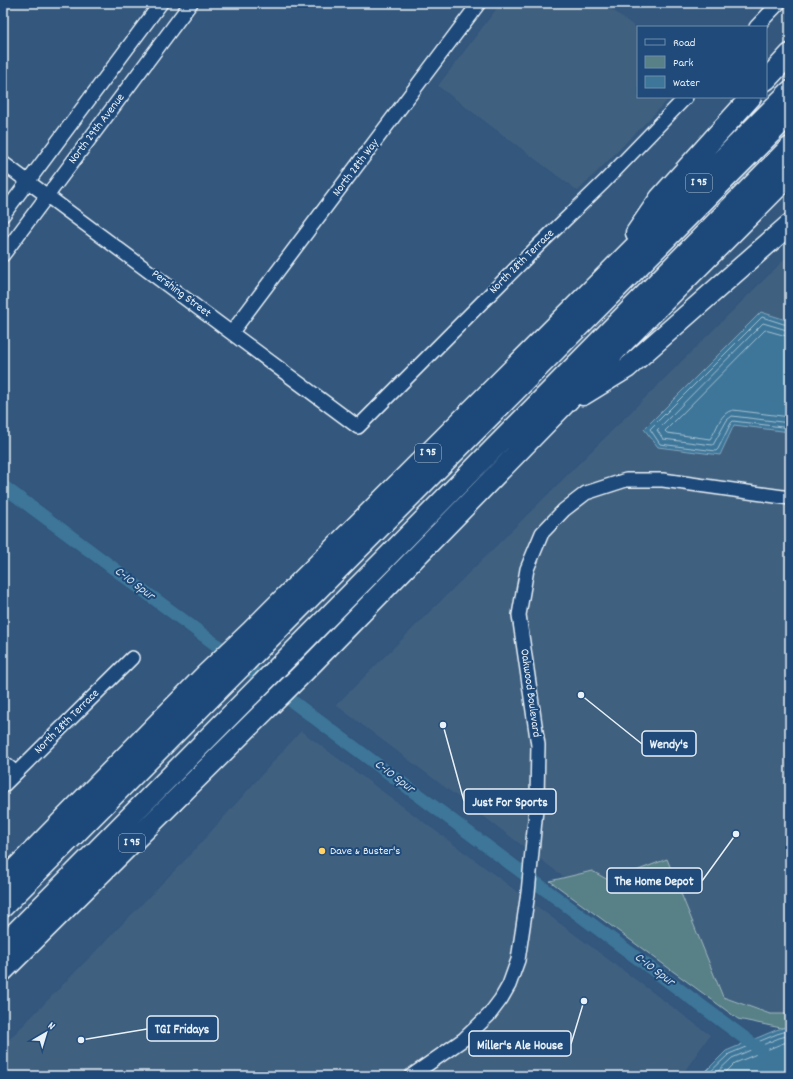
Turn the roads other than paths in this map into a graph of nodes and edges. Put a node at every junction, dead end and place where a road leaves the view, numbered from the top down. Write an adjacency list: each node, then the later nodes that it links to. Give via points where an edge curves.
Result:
1 (161, 3): 15 (street, North 29th Avenue)
2 (191, 3): 16 (street, North 29th Avenue)
3 (479, 3): 21 (street, North 28th Way)
4 (779, 3): 5 (street)
5 (757, 26)
6 (790, 54): 7 (highway)
7 (767, 79)
8 (790, 91): 20 (highway, I 95)
9 (685, 98): 23 (street, North 28th Terrace)
10 (750, 98): 20 (highway, via 660,198)
11 (790, 114): 25 (highway)
12 (790, 147): 34 (highway)
13 (3, 163): 15 (street, Pershing Street)
14 (790, 175): 22 (highway, I 95)
15 (28, 181): 16 (street, Pershing Street); 17 (street, North 29th Avenue)
16 (48, 195): 19 (street, North 29th Avenue); 21 (street, Pershing Street)
17 (3, 215)
18 (790, 224): 22 (highway, via 627,368)
19 (3, 255)
20 (607, 273): 25 (highway, I 95)
21 (232, 332): 23 (street, Pershing Street)
22 (562, 407): 35 (highway, I 95, via 305,671)
23 (358, 427)
24 (790, 498): 36 (street, Oakwood Boulevard, via 663,480 626,480 586,493 564,510 542,533 527,569 520,615 538,745 537,799 528,893 518,960 509,986 489,1015 464,1039)
25 (257, 638): 30 (highway, I 95, via 205,675); 33 (highway, via 225,685)
26 (132, 658): 28 (street, North 28th Terrace)
27 (3, 762): 28 (street)
28 (16, 773): 29 (street, North 28th Terrace)
29 (3, 786)
30 (70, 813): 31 (highway, via 41,828); 32 (highway, I 95)
31 (3, 863)
32 (3, 880)
33 (3, 907)
34 (3, 945)
35 (3, 971)
36 (411, 1076)

